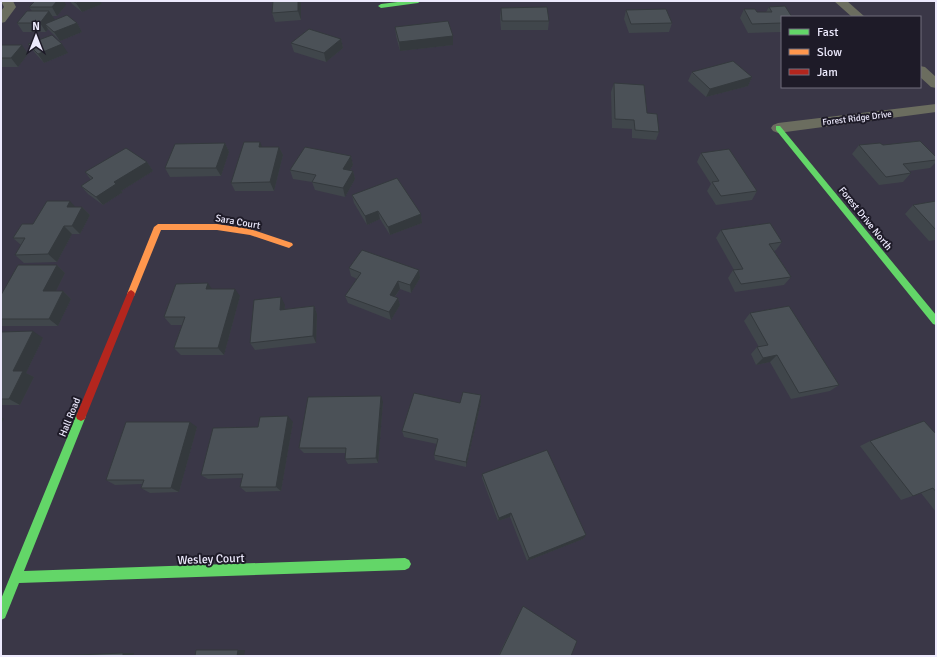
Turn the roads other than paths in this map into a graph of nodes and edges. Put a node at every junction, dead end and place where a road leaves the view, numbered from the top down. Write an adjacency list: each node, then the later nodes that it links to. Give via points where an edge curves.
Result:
1 (7, 1): 6 (street, via 10,7)
2 (418, 1): 4 (street)
3 (840, 1): 5 (street)
4 (382, 6)
5 (858, 16)
6 (1, 19)
7 (921, 71): 8 (street)
8 (936, 84)
9 (936, 108): 10 (street, Forest Ridge Drive)
10 (778, 128): 13 (street, Forest Drive North)
11 (158, 227): 12 (street, Sara Court, via 218,227 250,232); 15 (street, Hall Road)
12 (289, 245)
13 (936, 321)
14 (405, 564): 15 (street, Wesley Court)
15 (17, 577): 16 (street, Hall Road)
16 (1, 614)

